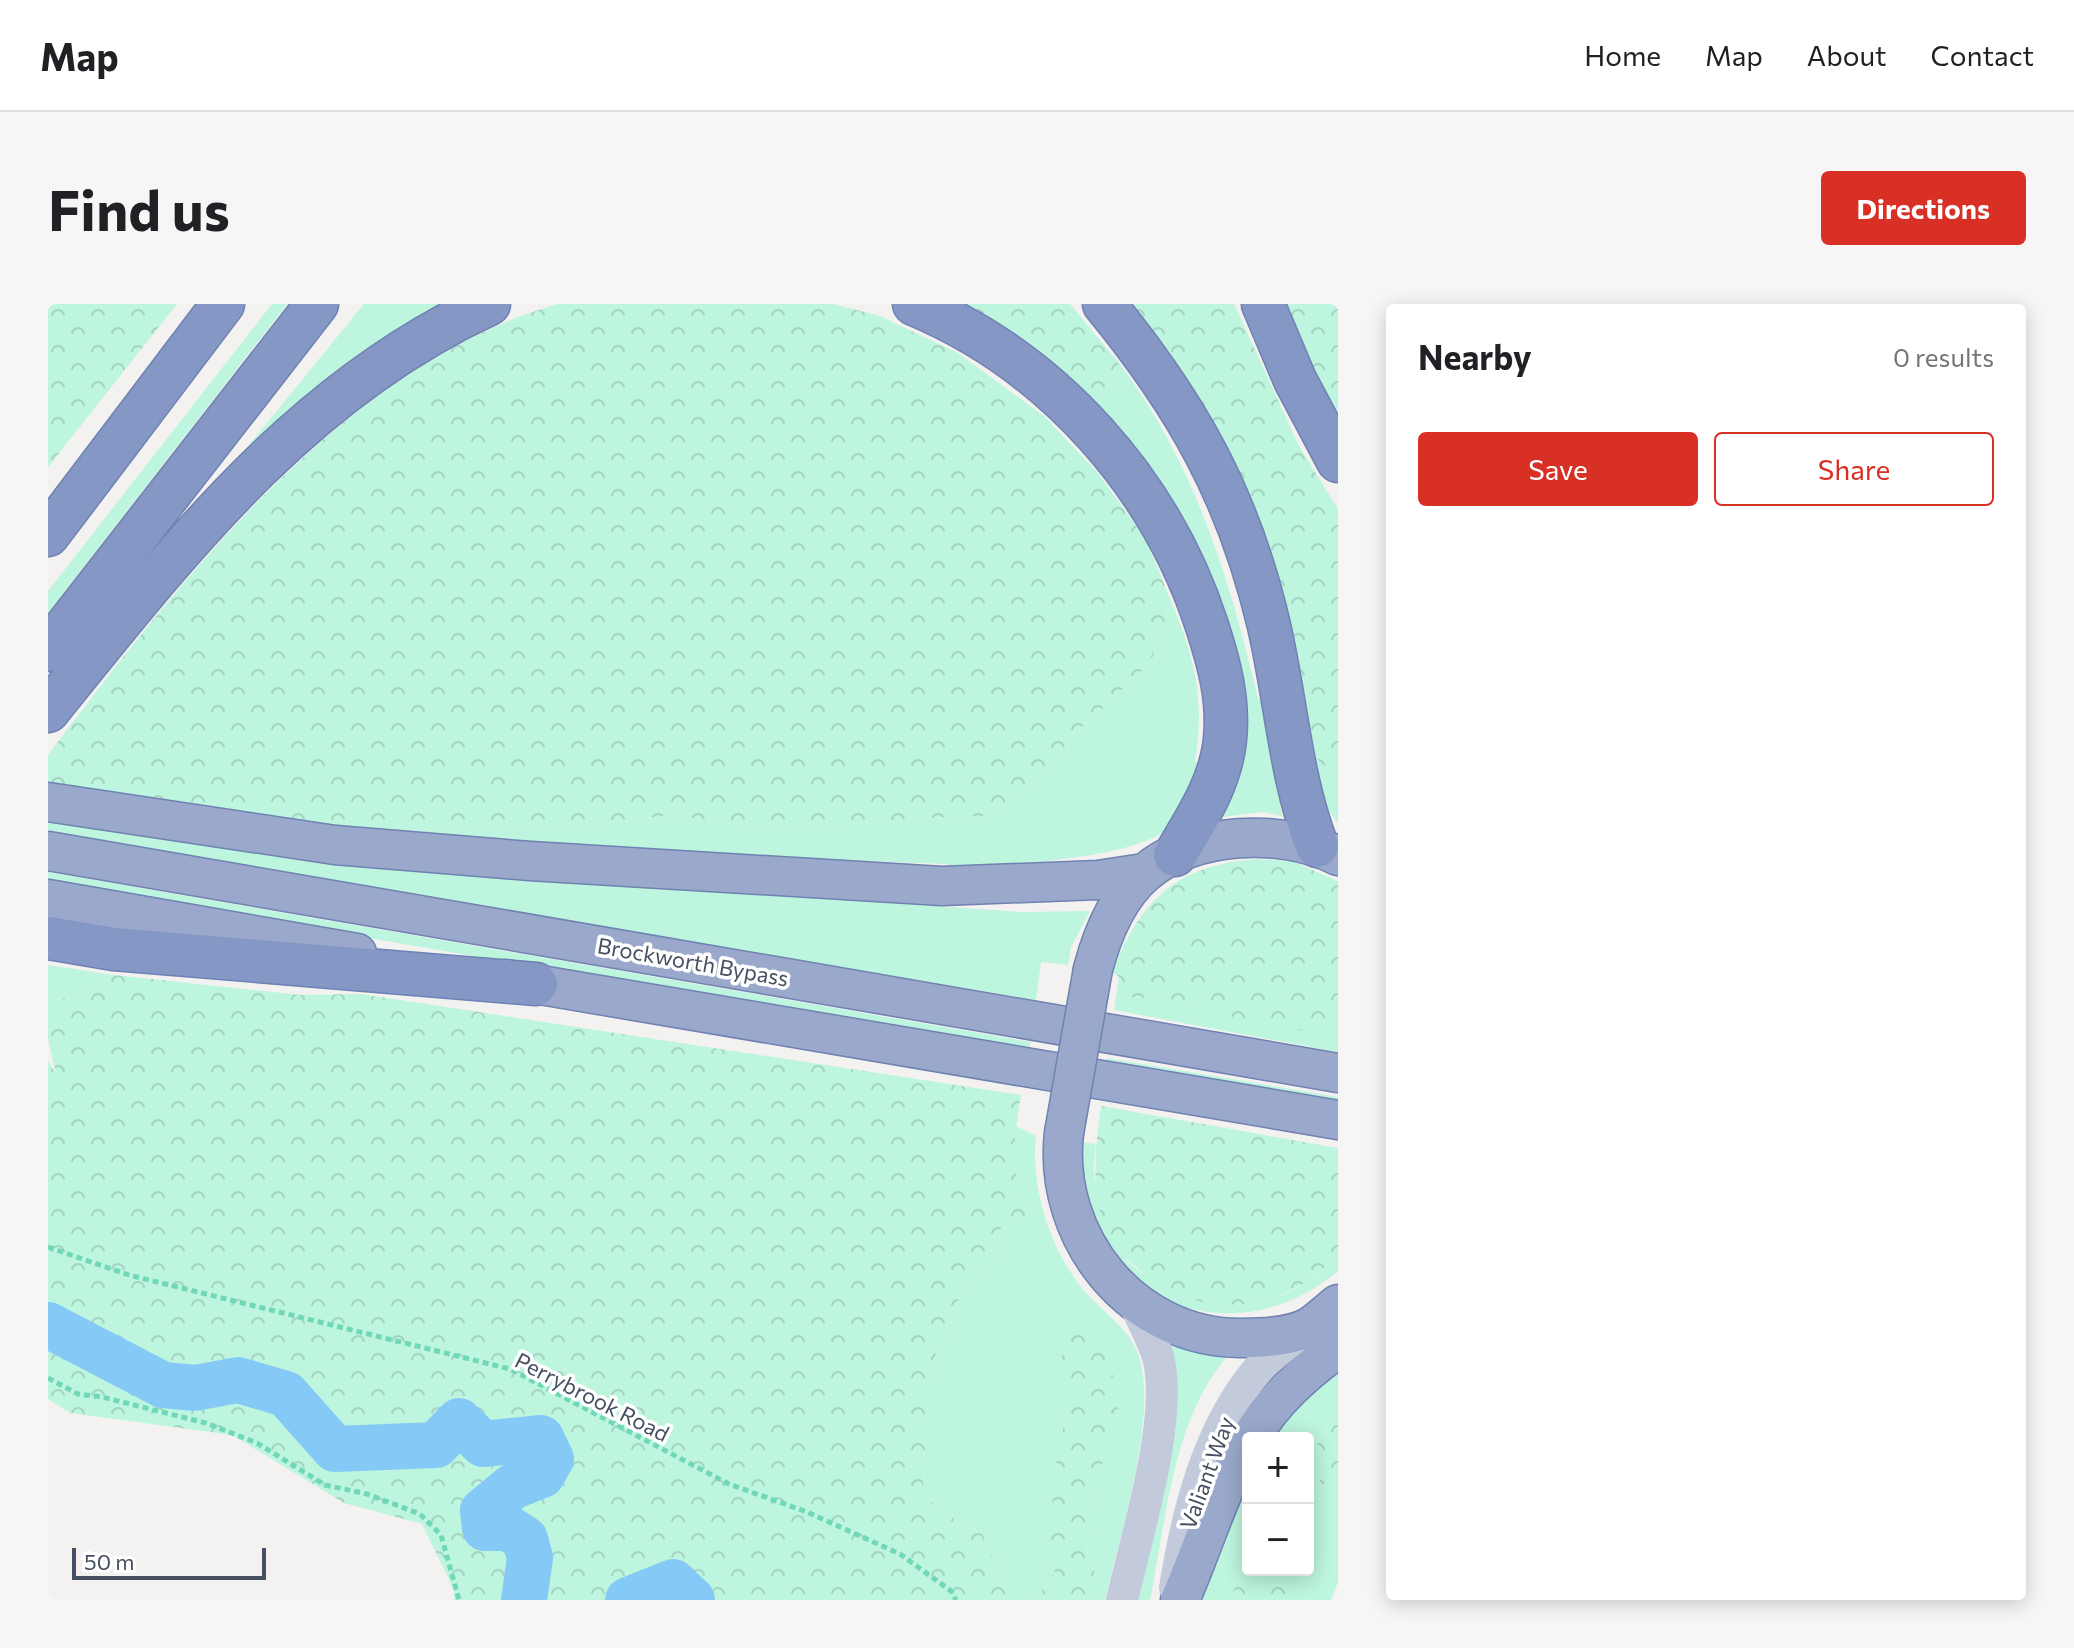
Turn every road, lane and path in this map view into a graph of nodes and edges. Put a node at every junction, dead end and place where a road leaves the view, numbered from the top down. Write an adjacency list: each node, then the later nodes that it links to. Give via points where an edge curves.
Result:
1 (223, 304): 8 (highway)
2 (317, 304): 9 (highway)
3 (489, 304): 10 (highway, via 396,355 246,476)
4 (914, 304): 14 (highway, via 999,349 1067,403 1141,491 1183,564 1218,661 1225,740 1213,785)
5 (1104, 304): 13 (highway, via 1173,392 1211,460 1244,540 1269,625 1298,788)
6 (1263, 304): 7 (highway)
7 (1338, 461)
8 (48, 535)
9 (48, 650)
10 (54, 704)
11 (48, 802): 14 (highway, via 335,845 942,886 1098,880)
12 (48, 851): 18 (highway, Brockworth Bypass)
13 (1328, 851): 14 (highway, via 1276,838 1249,839 1215,842)
14 (1159, 864): 21 (highway, bridge, via 1107,927 1093,969 1064,1133 1063,1184 1074,1226 1095,1261)
15 (48, 899): 17 (highway)
16 (48, 938): 17 (highway, via 114,949)
17 (536, 984): 19 (highway)
18 (1338, 1073)
19 (1338, 1120)
20 (48, 1247): 29 (path, Perrybrook Road, via 129,1275 510,1369 729,1484 900,1554)
21 (1133, 1301): 23 (highway, via 1177,1327 1205,1335 1263,1338); 30 (main road, via 1158,1358 1161,1402)
22 (1338, 1304): 23 (highway)
23 (1307, 1328): 31 (main road, Valiant Way, via 1262,1366 1235,1400 1212,1448 1184,1533)
24 (1338, 1348): 26 (highway, via 1304,1373)
25 (48, 1378): 28 (path, via 78,1394 206,1423 257,1443 325,1485 420,1514 441,1535)
26 (1254, 1432)
27 (1242, 1452): 32 (highway)
28 (459, 1600)
29 (956, 1600)
30 (1122, 1600)
31 (1173, 1600)
32 (1180, 1600)

